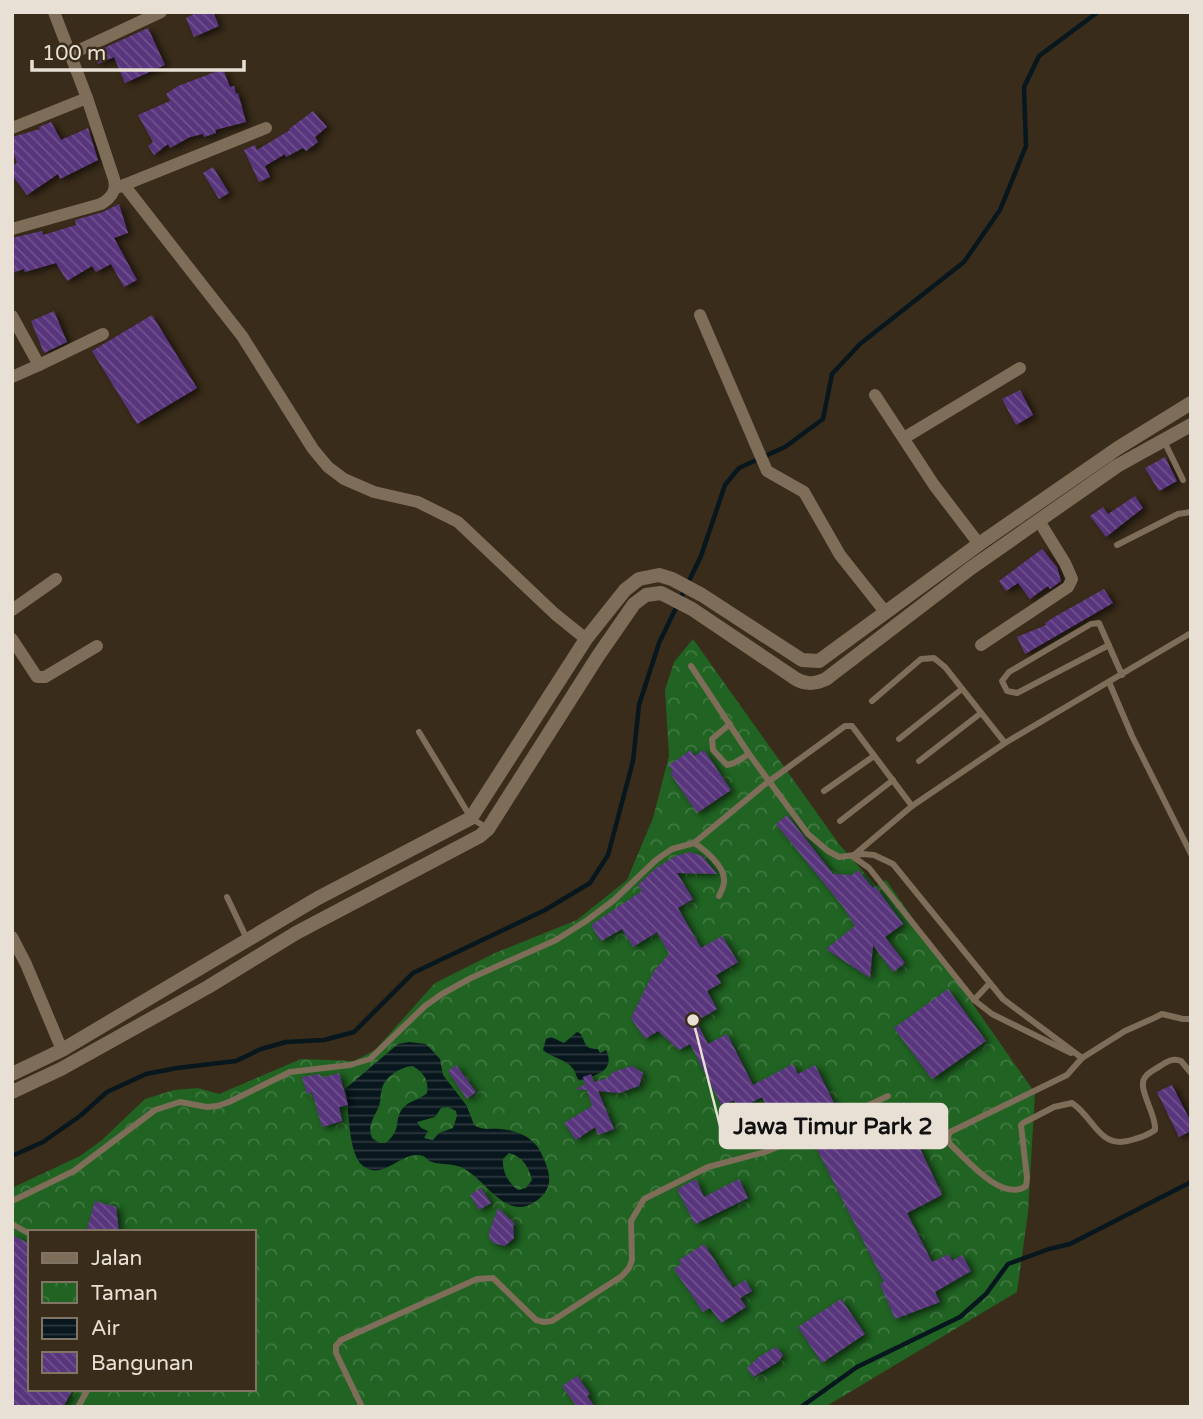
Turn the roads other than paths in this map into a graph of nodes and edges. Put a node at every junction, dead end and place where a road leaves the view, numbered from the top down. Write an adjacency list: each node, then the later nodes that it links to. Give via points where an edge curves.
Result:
1 (54, 12): 3 (street)
2 (161, 12): 3 (street)
3 (71, 54): 4 (street)
4 (87, 98): 5 (street); 7 (street)
5 (12, 128)
6 (266, 128): 7 (street)
7 (120, 187): 8 (street, via 101,204); 35 (street, via 242,336 328,467 374,492 418,502 458,522)
8 (12, 229)
9 (700, 315): 32 (street, via 765,466 773,476 801,488 840,555)
10 (12, 316): 12 (street)
11 (103, 334): 12 (street)
12 (39, 365): 14 (street)
13 (1020, 368): 18 (street)
14 (12, 377)
15 (875, 396): 18 (street)
16 (1191, 403): 20 (street)
17 (1191, 425): 19 (street)
18 (904, 439): 24 (street)
19 (1164, 440): 20 (street); 21 (lane)
20 (1090, 476): 23 (street); 24 (street)
21 (1183, 480)
22 (1191, 512): 25 (lane)
23 (1039, 521): 31 (street, via 818,682 796,679); 36 (street, via 1072,579 1053,598)
24 (979, 544): 32 (street)
25 (1117, 545)
26 (56, 579): 30 (street)
27 (672, 579): 28 (street); 29 (street); 35 (street, via 649,576 629,585)
28 (662, 594): 31 (street); 58 (street, via 646,595 634,604)
29 (702, 595): 31 (street); 32 (street, via 807,662 827,657)
30 (12, 610)
31 (693, 610)
32 (886, 613)
33 (1191, 633): 40 (lane)
34 (12, 639): 38 (street, via 37,677 45,677)
35 (586, 639): 56 (street)
36 (981, 645)
37 (1110, 645): 37 (lane, via 1099,623 1091,624 1009,672 1003,681 1007,691 1017,693); 40 (lane)
38 (97, 646)
39 (691, 666): 45 (lane)
40 (1122, 675): 41 (lane)
41 (1109, 682): 48 (lane); 60 (lane)
42 (962, 689): 43 (lane, via 934,658 921,659); 44 (lane); 47 (lane)
43 (872, 701)
44 (981, 713): 48 (lane); 51 (lane)
45 (730, 724): 49 (lane); 49 (lane, via 712,738 713,750 727,765)
46 (419, 732): 56 (lane)
47 (899, 738)
48 (1005, 743): 55 (lane)
49 (749, 754): 53 (lane)
50 (874, 755): 52 (lane); 53 (lane, via 852,726 845,726); 54 (lane)
51 (919, 761)
52 (893, 780): 55 (lane); 57 (lane)
53 (770, 781): 59 (lane); 61 (lane, via 808,835 828,852)
54 (824, 791)
55 (912, 806): 61 (lane)
56 (471, 818): 58 (lane); 65 (street)
57 (841, 821)
58 (488, 829): 69 (street, via 464,846 296,933)
59 (694, 843): 62 (lane, via 724,874); 79 (lane, via 663,855 614,900 556,940 442,993 370,1059 290,1072 217,1106 180,1102 155,1110 74,1171)
60 (1191, 854)
61 (852, 856): 67 (lane, via 874,855 893,864); 70 (lane, via 869,868)
62 (719, 896)
63 (227, 897): 65 (lane)
64 (12, 937): 73 (street)
65 (248, 940): 66 (street)
66 (200, 969): 68 (street); 69 (street)
67 (989, 984): 70 (lane); 74 (lane)
68 (169, 986): 71 (street); 73 (street)
69 (208, 987): 71 (street)
70 (974, 1000): 74 (lane, via 992,1014)
71 (178, 1003): 77 (street)
72 (1191, 1018): 74 (lane, via 1162,1014)
73 (62, 1050): 76 (street)
74 (1082, 1058): 75 (lane, via 1067,1075 950,1132 949,1143 990,1180 1006,1190 1021,1189 1027,1178 1023,1123 1072,1103 1100,1135 1126,1143 1156,1130 1142,1089 1145,1076 1170,1059 1181,1061)
75 (1191, 1073)
76 (12, 1074)
77 (12, 1092)
78 (888, 1096): 84 (lane, via 793,1142 708,1167 644,1199 631,1221 629,1268 552,1321 536,1320 488,1277 341,1340 336,1353)
79 (12, 1201)
80 (12, 1224): 81 (lane)
81 (28, 1233)
82 (87, 1391): 83 (lane)
83 (78, 1407)
84 (362, 1407)

